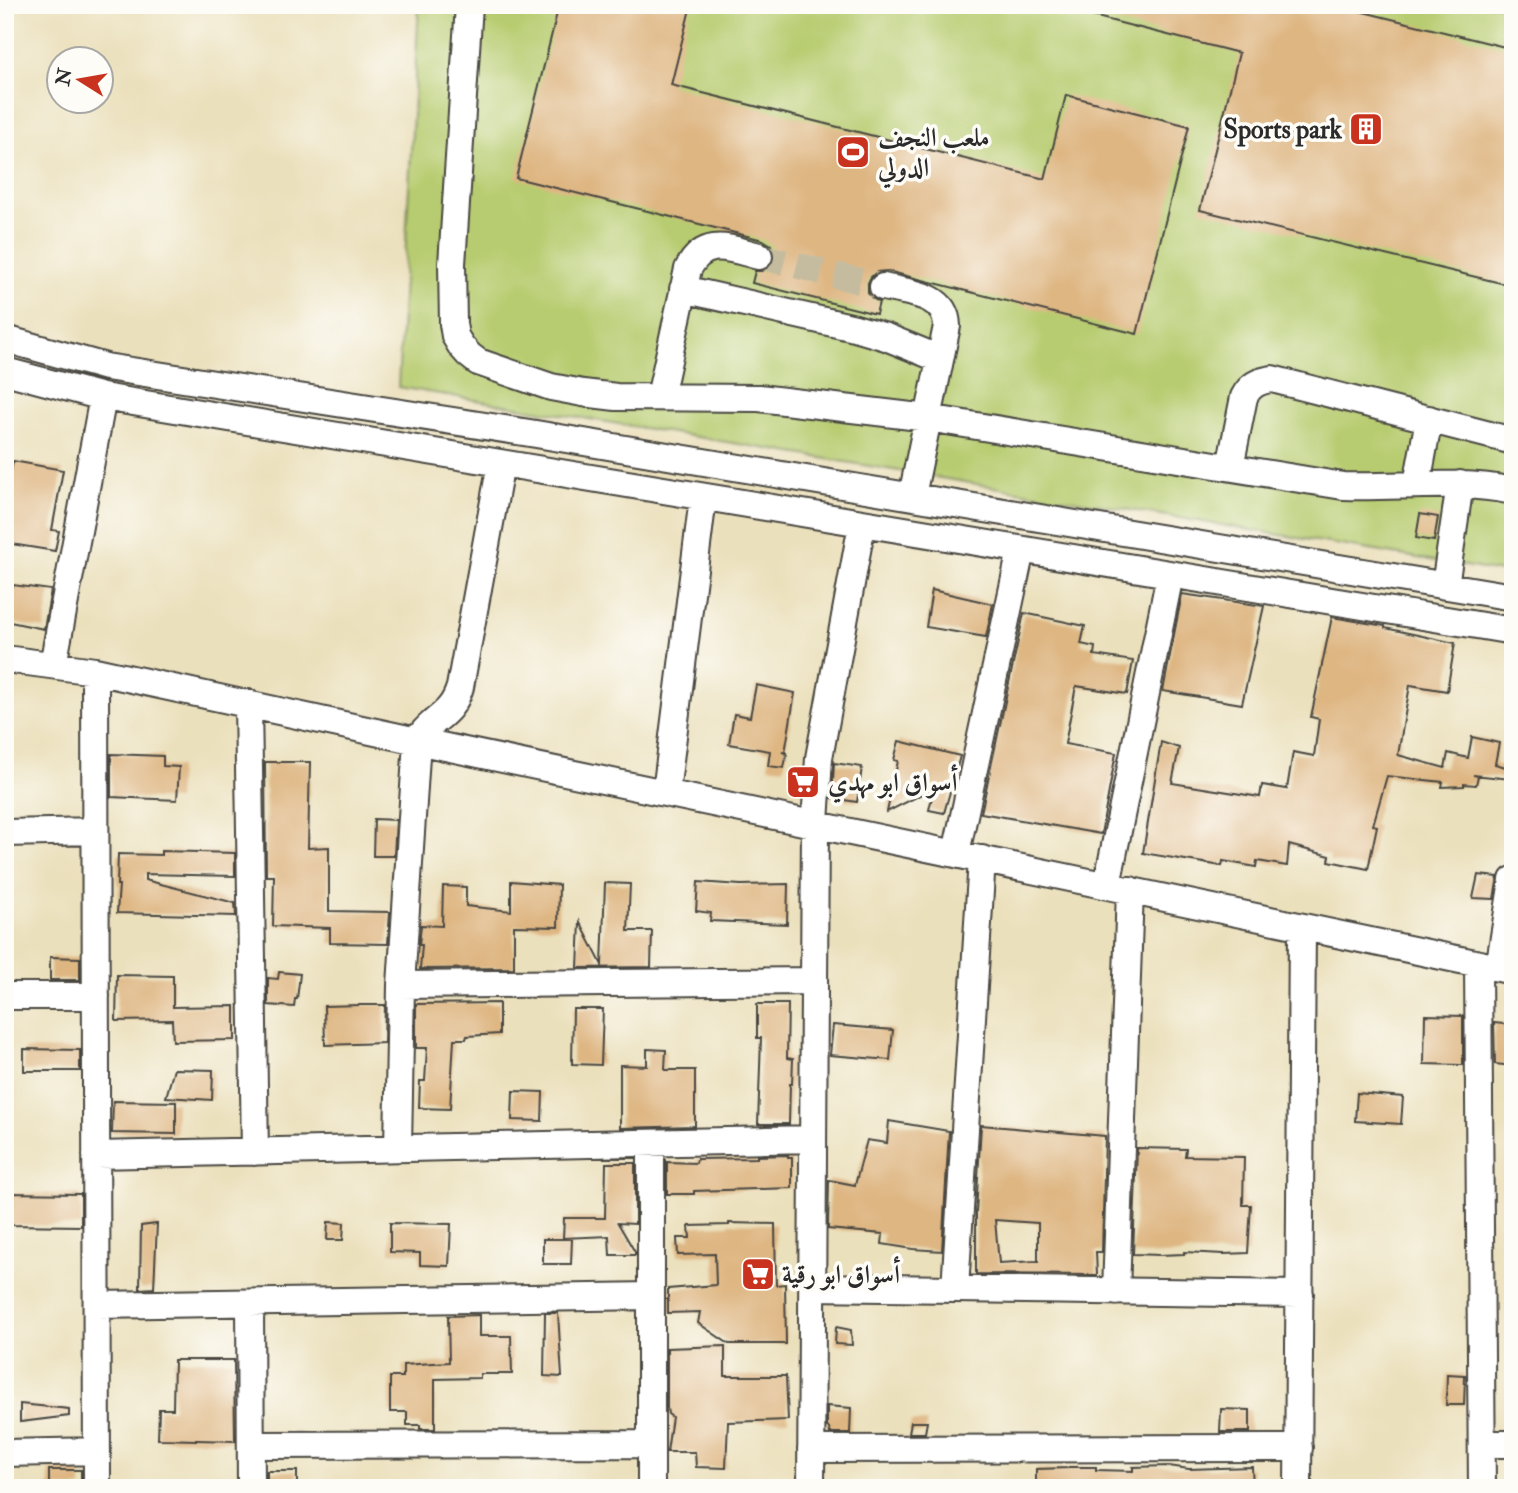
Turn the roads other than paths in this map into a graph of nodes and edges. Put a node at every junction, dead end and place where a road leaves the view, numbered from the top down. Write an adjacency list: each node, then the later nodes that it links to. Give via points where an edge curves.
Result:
1 (469, 5): 9 (street, via 452,264 455,336 478,362 551,387 616,397)
2 (759, 256): 4 (street, via 724,247 707,249 692,260)
3 (883, 287): 6 (street, via 932,300 944,310 947,326)
4 (683, 289): 6 (street, via 855,328); 9 (street)
5 (5, 339): 18 (street, via 106,367)
6 (940, 359): 10 (street)
7 (5, 371): 8 (street)
8 (103, 397): 13 (street); 27 (street)
9 (660, 397): 10 (street, via 759,398)
10 (928, 418): 14 (street); 18 (street)
11 (1429, 419): 12 (street); 14 (street, via 1263,380 1244,397); 15 (street)
12 (1513, 441)
13 (502, 463): 19 (street); 30 (street, via 458,696)
14 (1230, 467): 15 (street, via 1343,486)
15 (1417, 484): 16 (street)
16 (1460, 484): 17 (street); 23 (street)
17 (1512, 486)
18 (912, 496): 23 (street)
19 (704, 498): 20 (street); 31 (street)
20 (862, 524): 21 (street); 32 (street, via 820,758)
21 (1021, 550): 22 (street); 35 (street)
22 (1170, 575): 25 (street); 38 (street)
23 (1445, 586): 24 (street)
24 (1513, 597)
25 (1513, 631)
26 (5, 659): 27 (street)
27 (53, 665): 28 (street)
28 (95, 671): 29 (street); 33 (street)
29 (248, 703): 30 (street); 48 (street)
30 (417, 741): 31 (street); 42 (street)
31 (666, 792): 32 (street)
32 (815, 823): 35 (street); 41 (street)
33 (95, 831): 34 (street); 44 (street)
34 (5, 833)
35 (956, 853): 36 (street)
36 (982, 859): 38 (street); 51 (street)
37 (1513, 880): 40 (street)
38 (1119, 888): 39 (street); 52 (street)
39 (1302, 927): 40 (street); 53 (street)
40 (1496, 968): 58 (street)
41 (814, 981): 42 (street); 45 (street)
42 (401, 985): 47 (street)
43 (5, 996): 44 (street)
44 (96, 996): 49 (street)
45 (813, 1139): 46 (street); 50 (street)
46 (651, 1143): 47 (street); 54 (street)
47 (398, 1148): 48 (street)
48 (255, 1152): 49 (street)
49 (96, 1155): 56 (street)
50 (812, 1287): 51 (street); 62 (street)
51 (955, 1289): 52 (street)
52 (1116, 1292): 53 (street)
53 (1300, 1294): 61 (street)
54 (651, 1296): 55 (street); 57 (street)
55 (250, 1303): 56 (street); 60 (street)
56 (97, 1305): 63 (street)
57 (651, 1444): 60 (street); 67 (street)
58 (1482, 1444): 59 (street); 70 (street)
59 (1513, 1444)
60 (251, 1445): 66 (street)
61 (1298, 1448): 62 (street); 69 (street)
62 (811, 1449): 68 (street)
63 (97, 1451): 64 (street); 65 (street)
64 (5, 1452)
65 (97, 1488)
66 (251, 1488)
67 (651, 1488)
68 (811, 1488)
69 (1298, 1488)
70 (1482, 1488)

